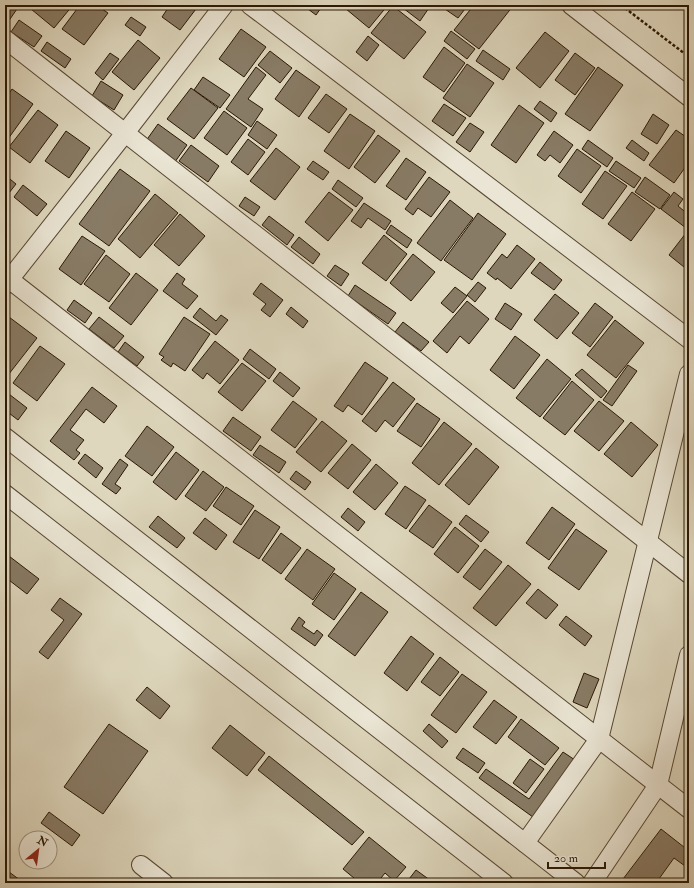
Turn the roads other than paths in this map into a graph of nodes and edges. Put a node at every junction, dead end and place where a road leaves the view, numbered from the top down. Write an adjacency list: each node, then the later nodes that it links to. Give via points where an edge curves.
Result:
1 (224, 5): 6 (street)
2 (250, 5): 8 (street)
3 (571, 5): 5 (street)
4 (5, 39): 6 (street)
5 (689, 97)
6 (125, 133): 7 (street); 12 (street)
7 (6, 280): 15 (street)
8 (689, 339)
9 (689, 374): 12 (street)
10 (5, 437): 18 (street)
11 (5, 494): 21 (street)
12 (648, 542): 13 (street); 15 (street)
13 (689, 574)
14 (689, 655): 16 (street)
15 (599, 739): 16 (street); 18 (street)
16 (658, 785): 17 (street); 23 (street)
17 (689, 809)
18 (525, 843): 22 (street)
19 (142, 865): 20 (street)
20 (164, 883)
21 (504, 883)
22 (576, 883)
23 (592, 883)

